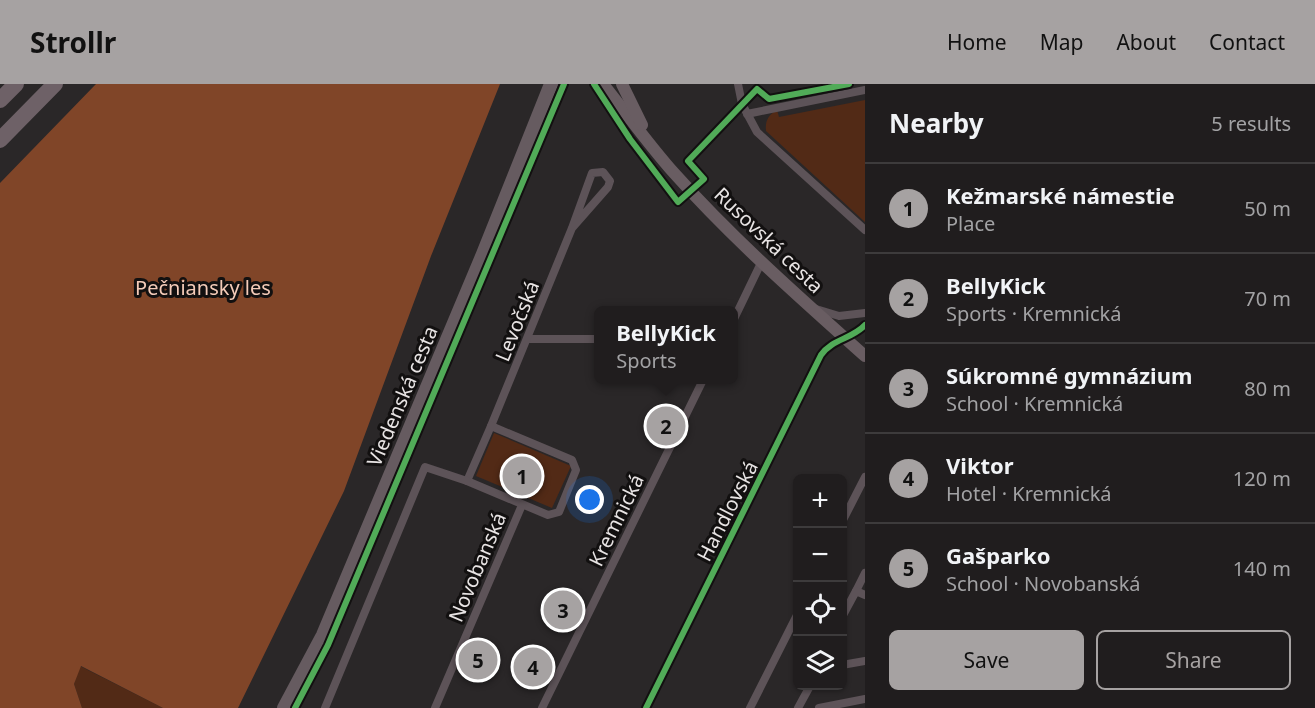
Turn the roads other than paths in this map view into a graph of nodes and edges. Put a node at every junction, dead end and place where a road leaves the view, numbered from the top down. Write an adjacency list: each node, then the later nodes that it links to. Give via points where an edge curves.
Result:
1 (16, 84): 8 (highway)
2 (55, 84): 10 (highway)
3 (603, 84): 11 (street, Rusovská cesta)
4 (622, 84): 11 (street, Rusovská cesta)
5 (738, 84): 9 (street)
6 (551, 87): 37 (main road, Viedenská cesta, via 322,634)
7 (865, 90): 9 (street)
8 (0, 100)
9 (747, 114): 13 (street, via 757,132)
10 (0, 140)
11 (652, 145): 14 (street, Rusovská cesta)
12 (572, 228): 12 (street, Levočská, via 592,173 603,172 610,181 608,187); 20 (street, Levočská)
13 (865, 230)
14 (761, 263): 15 (street, Rusovská cesta); 16 (street)
15 (806, 304): 17 (street, via 839,316); 19 (street, Rusovská cesta)
16 (738, 310)
17 (865, 313)
18 (865, 325): 19 (street, Handlovská)
19 (846, 338): 22 (street, Rusovská cesta); 41 (street, Handlovská, via 821,355)
20 (528, 339): 21 (street); 24 (street, Levočská)
21 (594, 339)
22 (865, 356)
23 (702, 384): 40 (street, Kremnická)
24 (491, 426): 26 (street, Levočská); 27 (street, via 572,460 576,470 558,512 548,515)
25 (865, 477): 28 (street)
26 (467, 482): 27 (street); 38 (street, via 425,467)
27 (522, 505): 39 (street, Novobanská)
28 (847, 514)
29 (865, 573): 30 (street)
30 (861, 593): 31 (street)
31 (847, 612)
32 (793, 623): 42 (street)
33 (865, 661): 34 (street)
34 (847, 664)
35 (808, 690): 43 (street)
36 (865, 699): 44 (street)
37 (284, 708)
38 (325, 708)
39 (435, 708)
40 (542, 708)
41 (646, 708)
42 (750, 708)
43 (798, 708)
44 (819, 708)

